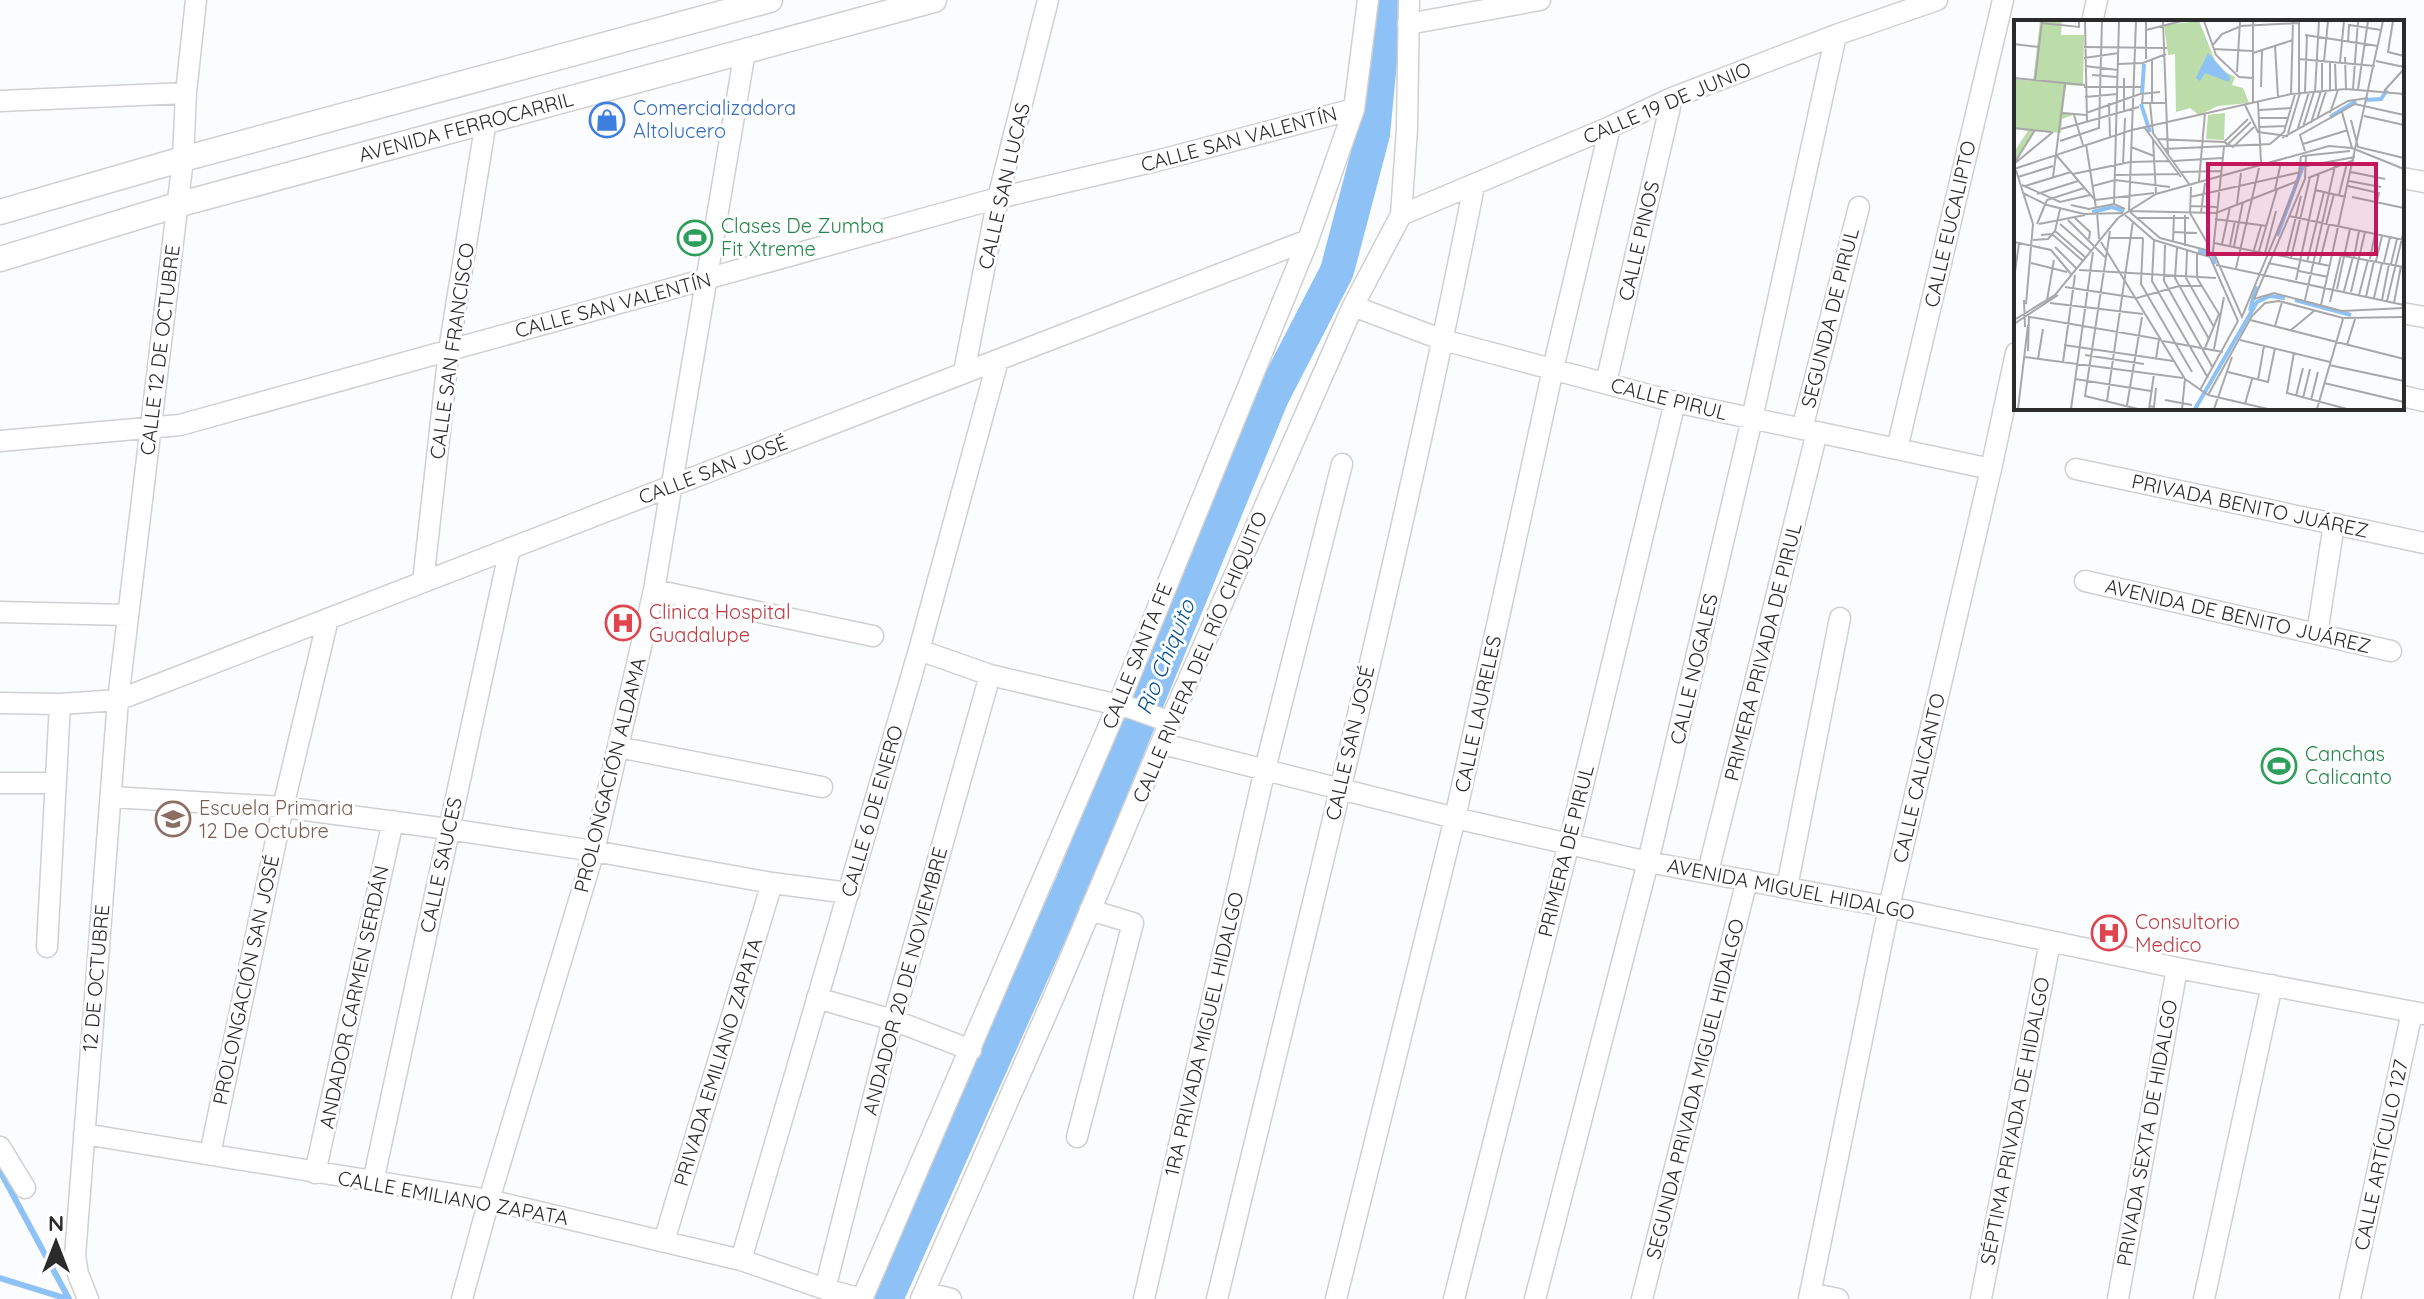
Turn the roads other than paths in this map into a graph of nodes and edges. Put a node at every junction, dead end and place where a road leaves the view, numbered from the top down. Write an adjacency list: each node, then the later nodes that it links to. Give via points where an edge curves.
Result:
1 (196, 0): 15 (street, CALLE 12 DE OCTUBRE)
2 (769, 0): 21 (main road)
3 (934, 0): 14 (main road, AVENIDA FERROCARRIL)
4 (1048, 0): 25 (street, CALLE SAN LUCAS)
5 (1368, 0): 18 (street, CALLE SANTA FE)
6 (1409, 0): 12 (street, CALLE RIVERA DEL RÍO CHIQUITO)
7 (1540, 0): 12 (street)
8 (1937, 0): 13 (street, CALLE 19 DE JUNIO)
9 (2003, 0): 50 (street, CALLE EUCALIPTO)
10 (2097, 0): 11 (street)
11 (2092, 20)
12 (1408, 24): 29 (street, CALLE RIVERA DEL RÍO CHIQUITO)
13 (1836, 35): 16 (street, CALLE 19 DE JUNIO); 46 (street, CALLE NOGALES)
14 (745, 51): 19 (main road, AVENIDA FERROCARRIL); 32 (street, PROLONGACIÓN ALDAMA)
15 (186, 93): 17 (street); 21 (street, CALLE 12 DE OCTUBRE)
16 (1672, 98): 20 (street, CALLE 19 DE JUNIO); 42 (street, CALLE PINOS)
17 (0, 101)
18 (1354, 109): 25 (street, CALLE SAN VALENTÍN); 30 (street, CALLE SANTA FE)
19 (486, 121): 26 (main road, AVENIDA FERROCARRIL); 37 (street, CALLE SAN FRANCISCO)
20 (1610, 127): 24 (street, CALLE 19 DE JUNIO); 40 (street, CALLE LAURELES)
21 (183, 159): 26 (street, CALLE 12 DE OCTUBRE); 28 (main road)
22 (2404, 178): 23 (street)
23 (2424, 182)
24 (1474, 186): 29 (street, CALLE 19 DE JUNIO); 36 (street, CALLE SAN JOSÉ)
25 (998, 198): 32 (street, CALLE SAN VALENTÍN); 41 (street, CALLE SAN LUCAS)
26 (177, 205): 31 (main road, AVENIDA FERROCARRIL); 47 (street, CALLE 12 DE OCTUBRE)
27 (1859, 207): 48 (street, SEGUNDA DE PIRUL)
28 (0, 212)
29 (1401, 215): 33 (street, CALLE RIVERA DEL RÍO CHIQUITO)
30 (1308, 240): 38 (street, CALLE SAN JOSÉ); 73 (street, CALLE SANTA FE)
31 (0, 259)
32 (706, 279): 37 (street, CALLE SAN VALENTÍN); 54 (street, PROLONGACIÓN ALDAMA)
33 (1353, 306): 36 (street, CALLE PIRUL); 74 (street, CALLE RIVERA DEL RÍO CHIQUITO)
34 (2404, 313): 35 (street)
35 (2424, 317)
36 (1443, 340): 40 (street, CALLE PIRUL); 81 (street, CALLE SAN JOSÉ)
37 (449, 350): 47 (street, CALLE SAN VALENTÍN, via 180,425); 59 (street, CALLE SAN FRANCISCO)
38 (998, 360): 41 (street, CALLE SAN JOSÉ); 67 (street, CALLE 6 DE ENERO)
39 (2014, 362): 52 (street, CALLE CALICANTO)
40 (1553, 369): 42 (street, CALLE PIRUL); 84 (street, CALLE LAURELES)
41 (964, 372): 54 (street, CALLE SAN JOSÉ)
42 (1606, 383): 45 (street, CALLE PIRUL)
43 (2404, 396): 44 (street)
44 (2424, 401)
45 (1675, 402): 46 (street, CALLE PIRUL); 87 (street, PRIMERA DE PIRUL)
46 (1752, 419): 48 (street, CALLE PIRUL); 89 (street, CALLE NOGALES)
47 (150, 428): 49 (street, CALLE SAN VALENTÍN); 62 (street, CALLE 12 DE OCTUBRE)
48 (1809, 430): 50 (street, CALLE PIRUL); 90 (street, PRIMERA PRIVADA DE PIRUL)
49 (0, 441)
50 (1897, 449): 52 (street, CALLE PIRUL)
51 (1342, 464): 77 (street, 1RA PRIVADA MIGUEL HIDALGO)
52 (1991, 469): 95 (street, CALLE CALICANTO)
53 (2076, 469): 55 (street, PRIVADA BENITO JUÁREZ)
54 (673, 485): 57 (street, CALLE SAN JOSÉ); 60 (street, PROLONGACIÓN ALDAMA)
55 (2334, 524): 56 (street, PRIVADA BENITO JUÁREZ); 65 (street)
56 (2424, 543)
57 (510, 548): 59 (street, CALLE SAN JOSÉ); 86 (street, CALLE SAUCES)
58 (2085, 581): 65 (street, AVENIDA DE BENITO JUÁREZ)
59 (423, 582): 64 (street, CALLE SAN JOSÉ)
60 (654, 590): 66 (street); 76 (street, PROLONGACIÓN ALDAMA)
61 (0, 612): 62 (street)
62 (128, 615): 70 (street, CALLE 12 DE OCTUBRE)
63 (1840, 618): 93 (street)
64 (328, 619): 70 (street, CALLE SAN JOSÉ); 83 (street, PROLONGACIÓN SAN JOSÉ)
65 (2317, 634): 68 (street, AVENIDA DE BENITO JUÁREZ)
66 (873, 636)
67 (919, 650): 69 (street); 94 (street, CALLE 6 DE ENERO)
68 (2391, 651)
69 (990, 675): 73 (street); 103 (street, ANDADOR 20 DE NOVIEMBRE)
70 (118, 700): 72 (street, CALLE SAN JOSÉ); 82 (street, 12 DE OCTUBRE)
71 (0, 703): 72 (street, CALLE SAN JOSÉ)
72 (60, 704): 79 (street)
73 (1124, 706): 74 (street); 104 (street, CALLE SANTA FE)
74 (1163, 719): 75 (street, CALLE RIVERA DEL RÍO CHIQUITO)
75 (1163, 744): 77 (street, AVENIDA MIGUEL HIDALGO); 96 (street, CALLE RIVERA DEL RÍO CHIQUITO)
76 (618, 747): 80 (street); 88 (street, PROLONGACIÓN ALDAMA)
77 (1265, 769): 81 (street, AVENIDA MIGUEL HIDALGO); 122 (street, 1RA PRIVADA MIGUEL HIDALGO)
78 (0, 783): 79 (street)
79 (56, 783): 98 (street)
80 (822, 787)
81 (1339, 789): 84 (street, AVENIDA MIGUEL HIDALGO); 123 (street, CALLE SAN JOSÉ)
82 (111, 797): 83 (street); 105 (street, 12 DE OCTUBRE)
83 (283, 807): 85 (street); 108 (street, PROLONGACIÓN SAN JOSÉ)
84 (1455, 818): 87 (street, AVENIDA MIGUEL HIDALGO); 124 (street, CALLE LAURELES)
85 (393, 821): 86 (street); 109 (street, ANDADOR CARMEN SERDÁN)
86 (448, 829): 88 (street); 110 (street, CALLE SAUCES)
87 (1569, 843): 89 (street, AVENIDA MIGUEL HIDALGO); 125 (street, PRIMERA DE PIRUL)
88 (594, 851): 92 (street); 112 (street, PROLONGACIÓN ALDAMA)
89 (1648, 862): 90 (street, AVENIDA MIGUEL HIDALGO); 126 (street, CALLE NOGALES)
90 (1708, 872): 91 (street, AVENIDA MIGUEL HIDALGO)
91 (1747, 880): 93 (street, AVENIDA MIGUEL HIDALGO); 127 (street, SEGUNDA PRIVADA MIGUEL HIDALGO)
92 (772, 883): 94 (street); 113 (street, PRIVADA EMILIANO ZAPATA)
93 (1787, 887): 95 (street, AVENIDA MIGUEL HIDALGO)
94 (849, 893): 101 (street, CALLE 6 DE ENERO)
95 (1889, 907): 97 (street, AVENIDA MIGUEL HIDALGO); 117 (street, CALLE CALICANTO)
96 (1090, 910): 106 (street, via 1133,923); 116 (street, CALLE RIVERA DEL RÍO CHIQUITO)
97 (2050, 942): 99 (street, AVENIDA MIGUEL HIDALGO); 129 (street, SÉPTIMA PRIVADA DE HIDALGO)
98 (47, 947)
99 (2177, 968): 100 (street, AVENIDA MIGUEL HIDALGO); 130 (street, PRIVADA SEXTA DE HIDALGO)
100 (2272, 985): 102 (street, AVENIDA MIGUEL HIDALGO); 131 (street)
101 (817, 998): 103 (street); 114 (street, CALLE 6 DE ENERO)
102 (2418, 1013): 132 (street, CALLE ARTÍCULO 127)
103 (893, 1020): 104 (street); 115 (street, ANDADOR 20 DE NOVIEMBRE)
104 (971, 1050): 120 (street, CALLE SANTA FE)
105 (84, 1134): 108 (street, CALLE EMILIANO ZAPATA); 118 (street, 12 DE OCTUBRE, via 75,1256)
106 (1077, 1137)
107 (0, 1147): 111 (street)
108 (210, 1154): 109 (street, CALLE EMILIANO ZAPATA)
109 (315, 1173): 110 (street, CALLE EMILIANO ZAPATA)
110 (373, 1182): 112 (street, CALLE EMILIANO ZAPATA)
111 (25, 1188)
112 (489, 1200): 113 (street, CALLE EMILIANO ZAPATA); 119 (street, PROLONGACIÓN ALDAMA)
113 (664, 1241): 114 (street, CALLE EMILIANO ZAPATA)
114 (741, 1260): 115 (street, CALLE EMILIANO ZAPATA)
115 (825, 1289): 120 (street, CALLE EMILIANO ZAPATA)
116 (922, 1296): 121 (street)
117 (1810, 1296): 128 (street)
118 (88, 1299)
119 (462, 1299)
120 (862, 1299)
121 (951, 1299)
122 (1144, 1299)
123 (1217, 1299)
124 (1336, 1299)
125 (1454, 1299)
126 (1535, 1299)
127 (1642, 1299)
128 (1838, 1299)
129 (1981, 1299)
130 (2118, 1299)
131 (2204, 1299)
132 (2350, 1299)

